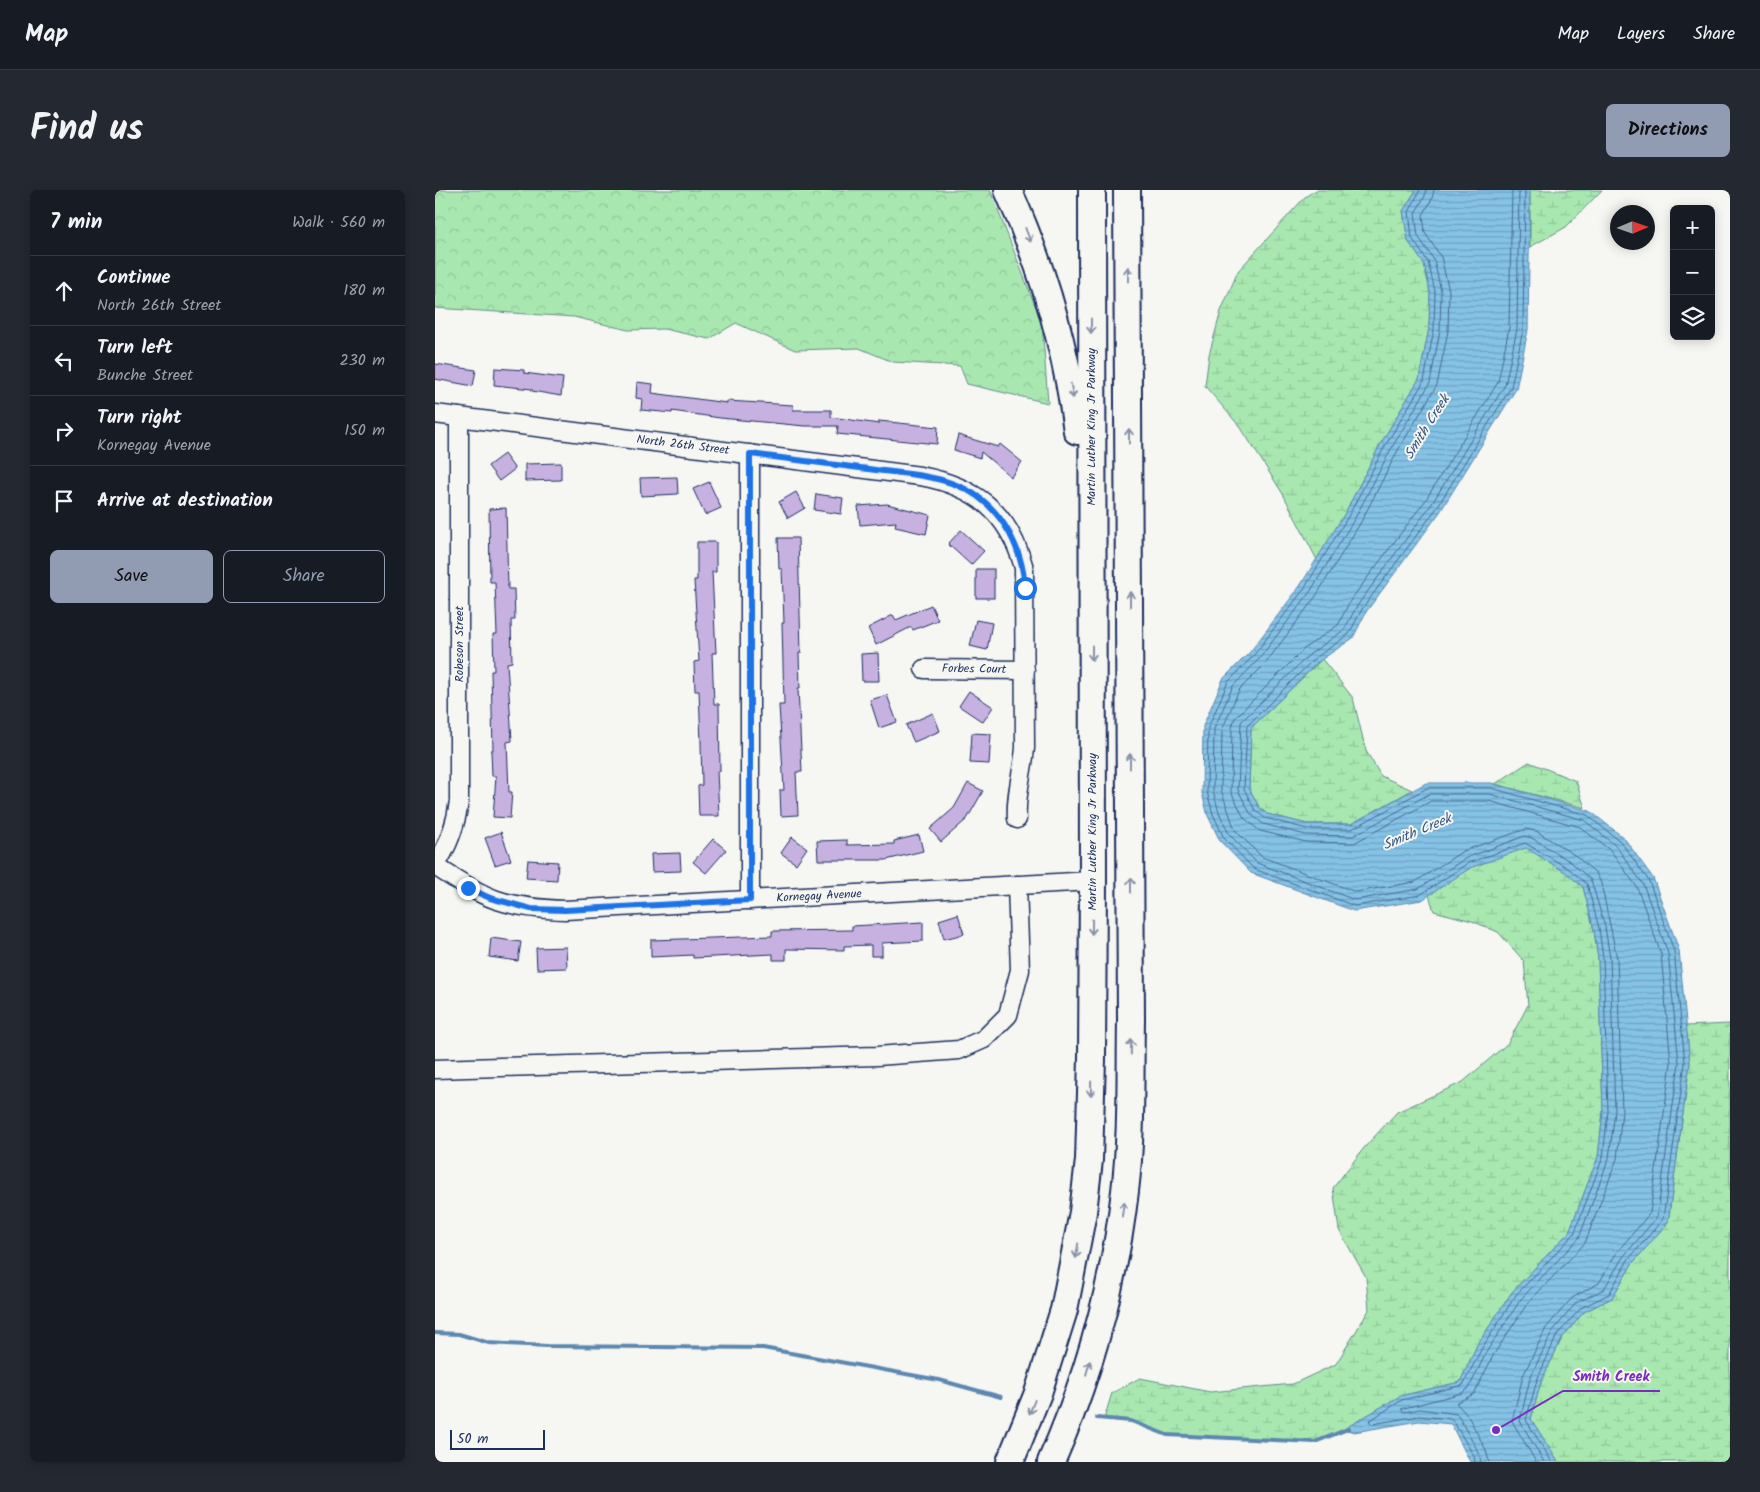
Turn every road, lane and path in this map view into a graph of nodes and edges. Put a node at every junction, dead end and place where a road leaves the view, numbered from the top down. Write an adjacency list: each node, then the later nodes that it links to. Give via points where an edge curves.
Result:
1 (1008, 190): 7 (highway, one-way to 7, via 1037,259 1064,351)
2 (1092, 190): 7 (highway, Martin Luther King Jr Parkway, one-way to 7)
3 (1127, 190): 17 (highway, one-way to 3, via 1085,1377 1105,1306 1120,1230 1129,1147)
4 (435, 414): 5 (street, North 26th Street)
5 (459, 417): 6 (street, North 26th Street); 11 (street, Robeson Street, via 459,801 449,843)
6 (750, 454): 9 (street, North 26th Street, via 938,479 963,488 986,503 1010,534 1024,568); 14 (street)
7 (1091, 534): 12 (highway, Martin Luther King Jr Parkway, one-way to 12)
8 (924, 669): 9 (street, Forbes Court)
9 (1025, 670): 10 (street, via 1024,768 1017,797)
10 (1017, 819)
11 (435, 866): 14 (street, Kornegay Avenue, via 481,895 531,909)
12 (1093, 881): 13 (street, Kornegay Avenue); 16 (highway, Martin Luther King Jr Parkway, one-way to 16, via 1091,1110 1083,1212 1075,1261 1053,1350)
13 (1017, 884): 14 (street, Kornegay Avenue); 15 (street, via 1019,970 1008,1015 984,1039 959,1050 877,1056)
14 (750, 900)
15 (435, 1069)
16 (1010, 1462)
17 (1051, 1462)

